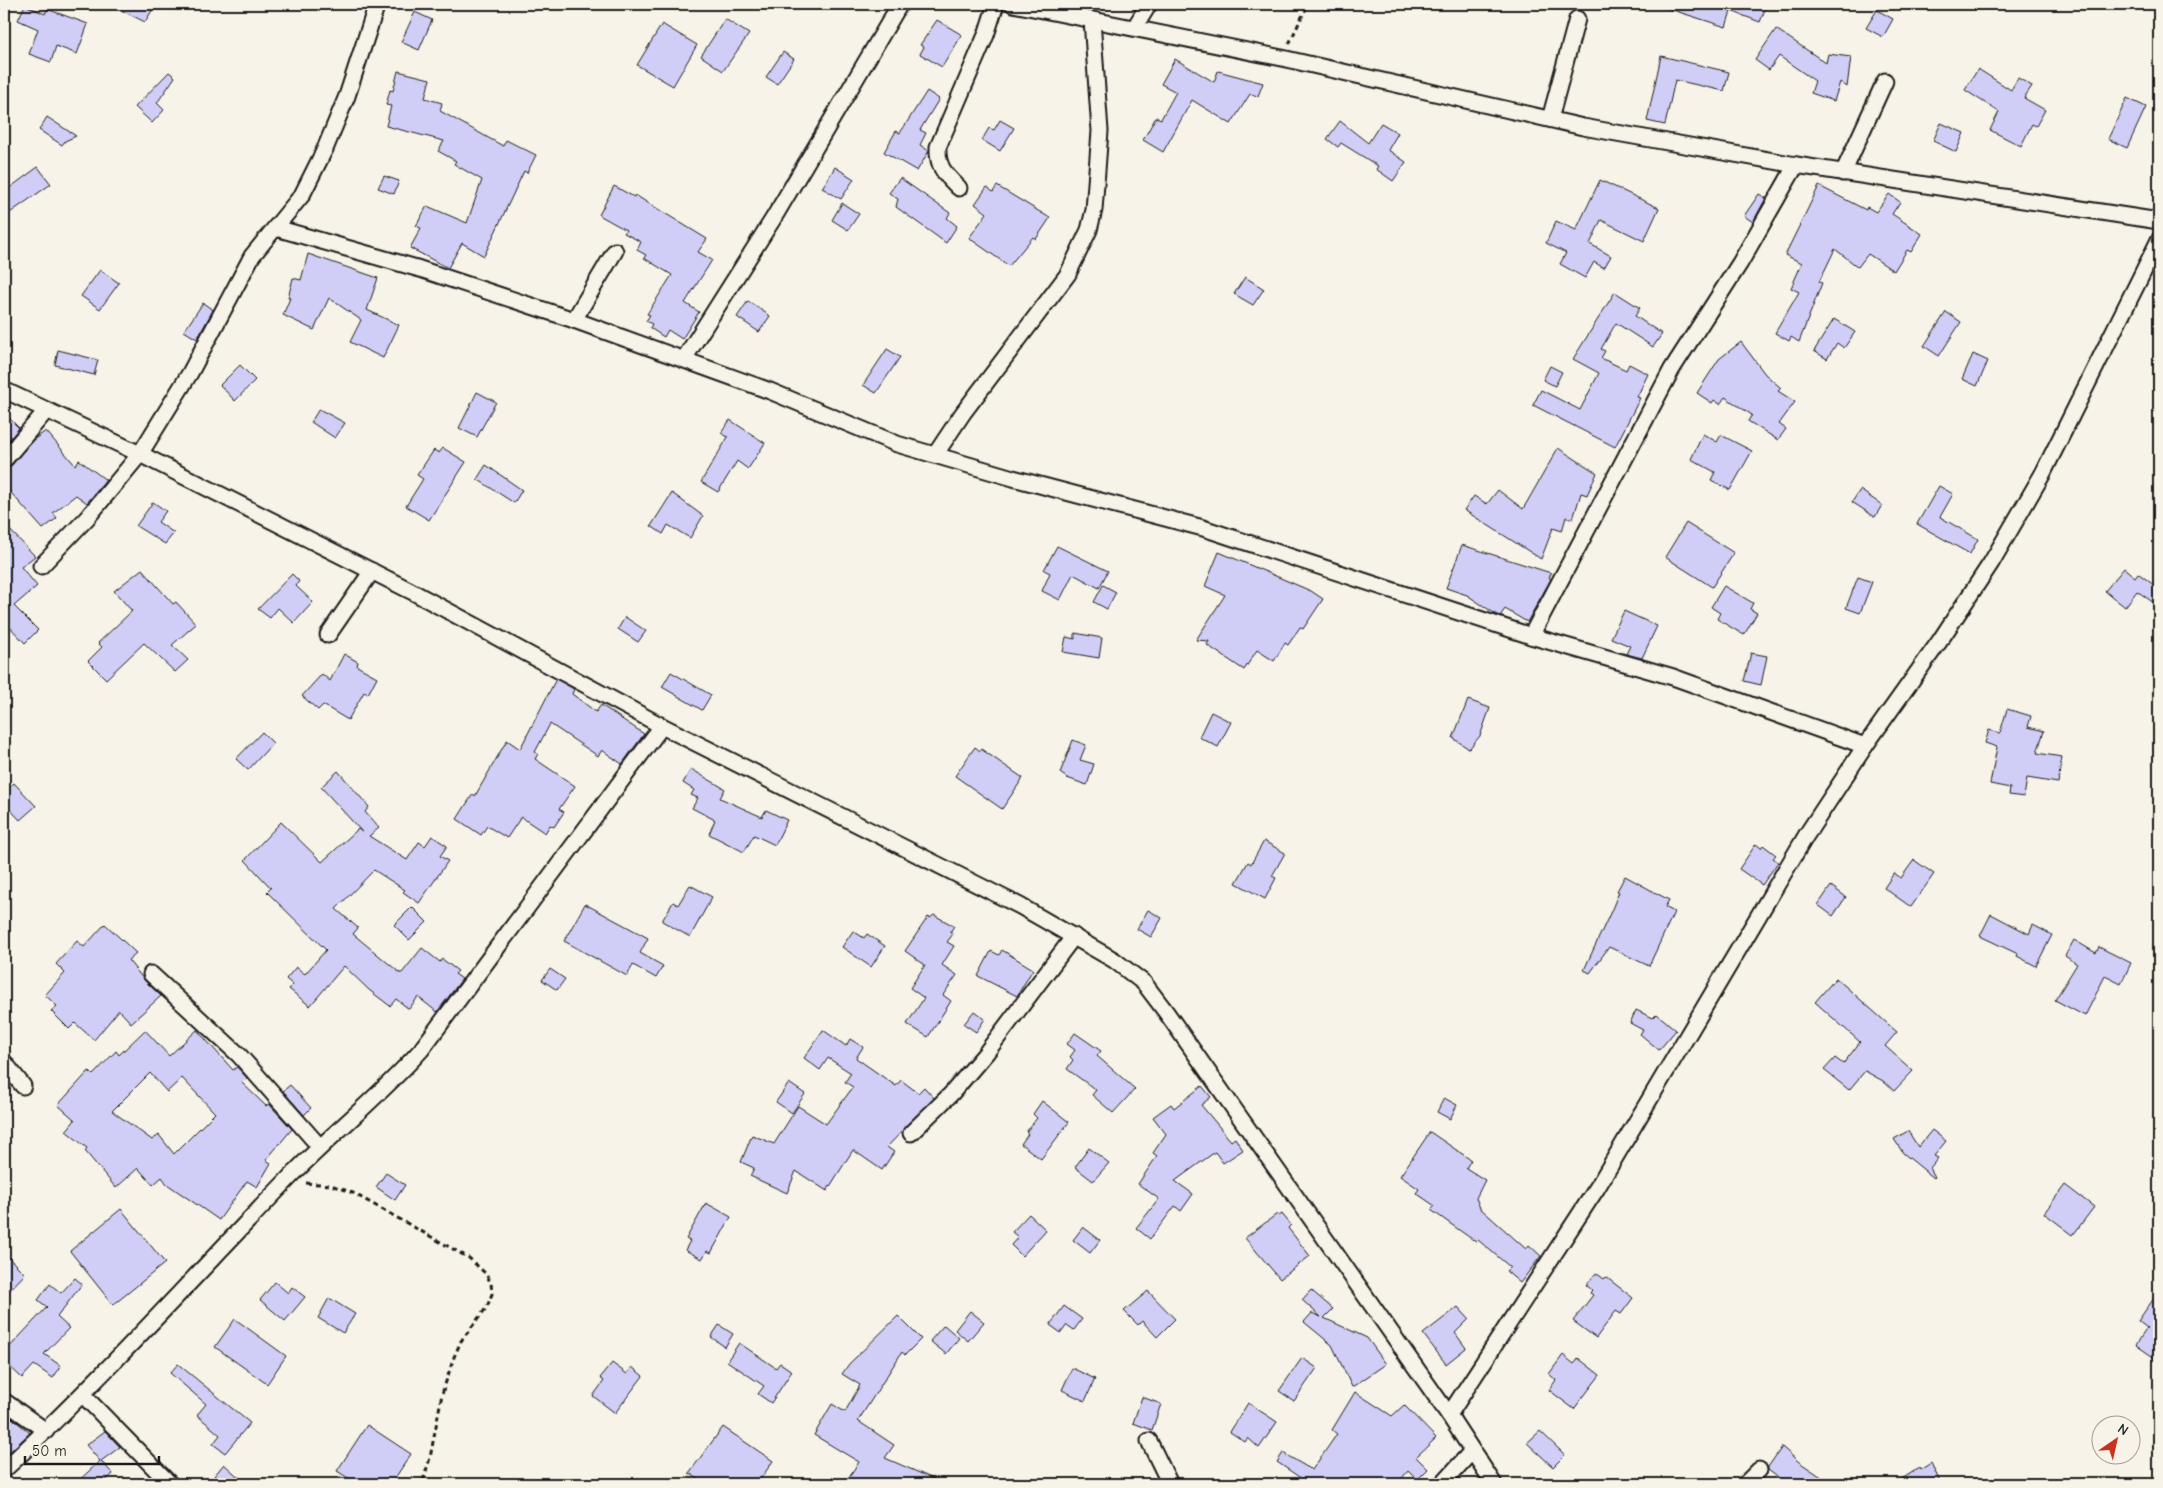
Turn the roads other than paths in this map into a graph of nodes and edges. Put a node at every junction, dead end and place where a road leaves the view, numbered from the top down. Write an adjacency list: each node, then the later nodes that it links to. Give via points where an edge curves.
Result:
1 (377, 4): 15 (street, via 325,149 302,195)
2 (900, 4): 19 (street, via 782,203)
3 (996, 4): 13 (street, via 938,147 942,171)
4 (1014, 4): 7 (street)
5 (1149, 4): 8 (street)
6 (1577, 19): 10 (street)
7 (1092, 20): 8 (street); 23 (street, via 1100,132 1094,210 1089,230 1068,274)
8 (1135, 26): 10 (street)
9 (1885, 81): 12 (street)
10 (1550, 119): 11 (street)
11 (1796, 165): 12 (street); 28 (street, via 1740,263 1672,369)
12 (1843, 173): 14 (street)
13 (959, 188)
14 (2159, 221)
15 (276, 228): 18 (street, via 420,269); 22 (street, via 252,256 195,365)
16 (2159, 240): 30 (street, via 2042,476 1991,563)
17 (615, 251): 18 (street)
18 (574, 320): 19 (street)
19 (684, 359): 23 (street, via 897,444)
20 (4, 390): 21 (street)
21 (46, 411): 22 (street); 24 (street)
22 (140, 454): 25 (street, via 87,518); 26 (street)
23 (935, 454): 28 (street, via 1203,528)
24 (4, 460)
25 (41, 566)
26 (372, 571): 27 (street); 29 (street)
27 (328, 635)
28 (1531, 636): 30 (street, via 1673,677)
29 (662, 726): 31 (street); 36 (street, via 421,1050 394,1080)
30 (1865, 746): 39 (street, via 1807,834 1597,1188)
31 (1074, 936): 35 (street, via 986,1053 951,1094); 39 (street, via 1144,983)
32 (152, 974): 36 (street, via 239,1055)
33 (4, 1062): 34 (street)
34 (23, 1086)
35 (911, 1133)
36 (320, 1147): 37 (street)
37 (83, 1395): 40 (street); 45 (street)
38 (4, 1401): 40 (street)
39 (1448, 1415): 42 (street)
40 (46, 1431): 43 (street)
41 (1149, 1441): 46 (street)
42 (1472, 1451): 47 (street); 48 (street)
43 (4, 1470)
44 (1759, 1470): 49 (street)
45 (170, 1484)
46 (1170, 1484)
47 (1442, 1484)
48 (1494, 1484)
49 (1746, 1484)

